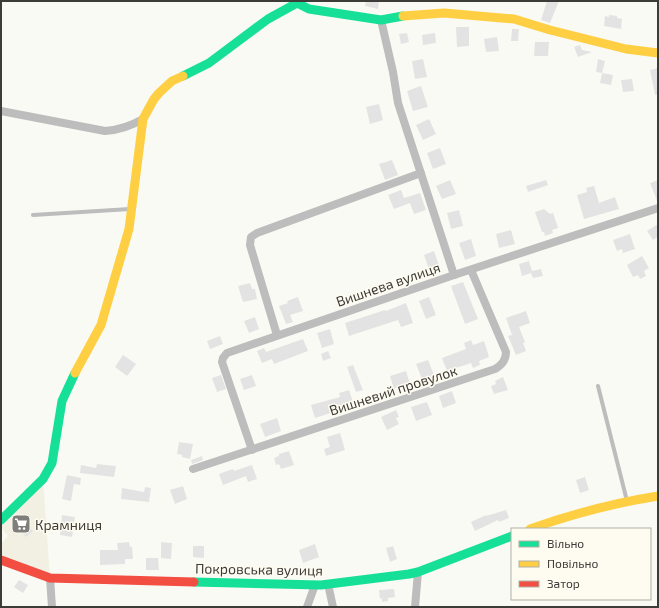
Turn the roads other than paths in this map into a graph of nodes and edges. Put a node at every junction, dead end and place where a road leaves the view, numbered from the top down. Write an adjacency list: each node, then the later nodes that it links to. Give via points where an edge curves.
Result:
1 (297, 2): 2 (street, via 309,9); 5 (street, via 268,19 209,63 165,87 154,99)
2 (381, 20): 3 (street, via 444,13 514,19 626,49); 6 (street, via 398,103)
3 (658, 53)
4 (1, 111): 5 (street, via 105,131 128,127)
5 (143, 119): 8 (street)
6 (421, 173): 11 (street); 12 (street, via 251,237 250,245)
7 (658, 208): 10 (street, Вишнева вулиця)
8 (132, 209): 9 (lane); 18 (street, via 101,325 62,401 49,469 43,479)
9 (33, 215)
10 (471, 270): 11 (street, Вишнева вулиця); 14 (street, Вишневий провулок, via 506,352 505,360 500,367)
11 (454, 275): 12 (street, Вишнева вулиця)
12 (277, 335): 14 (street, Вишнева вулиця, via 227,353 222,362)
13 (598, 386): 17 (lane)
14 (252, 450): 15 (street, Вишневий провулок)
15 (193, 469)
16 (658, 496): 17 (street)
17 (627, 501): 19 (street, via 558,518)
18 (1, 520)
19 (533, 528)
20 (511, 536): 22 (street, Покровська вулиця)
21 (1, 560): 23 (street, Покровська вулиця)
22 (418, 572): 24 (street, Покровська вулиця); 29 (street)
23 (50, 578): 25 (street, Покровська вулиця); 26 (street)
24 (328, 584): 25 (street, Покровська вулиця); 28 (street)
25 (314, 585): 27 (street)
26 (52, 607)
27 (307, 607)
28 (333, 607)
29 (415, 607)

